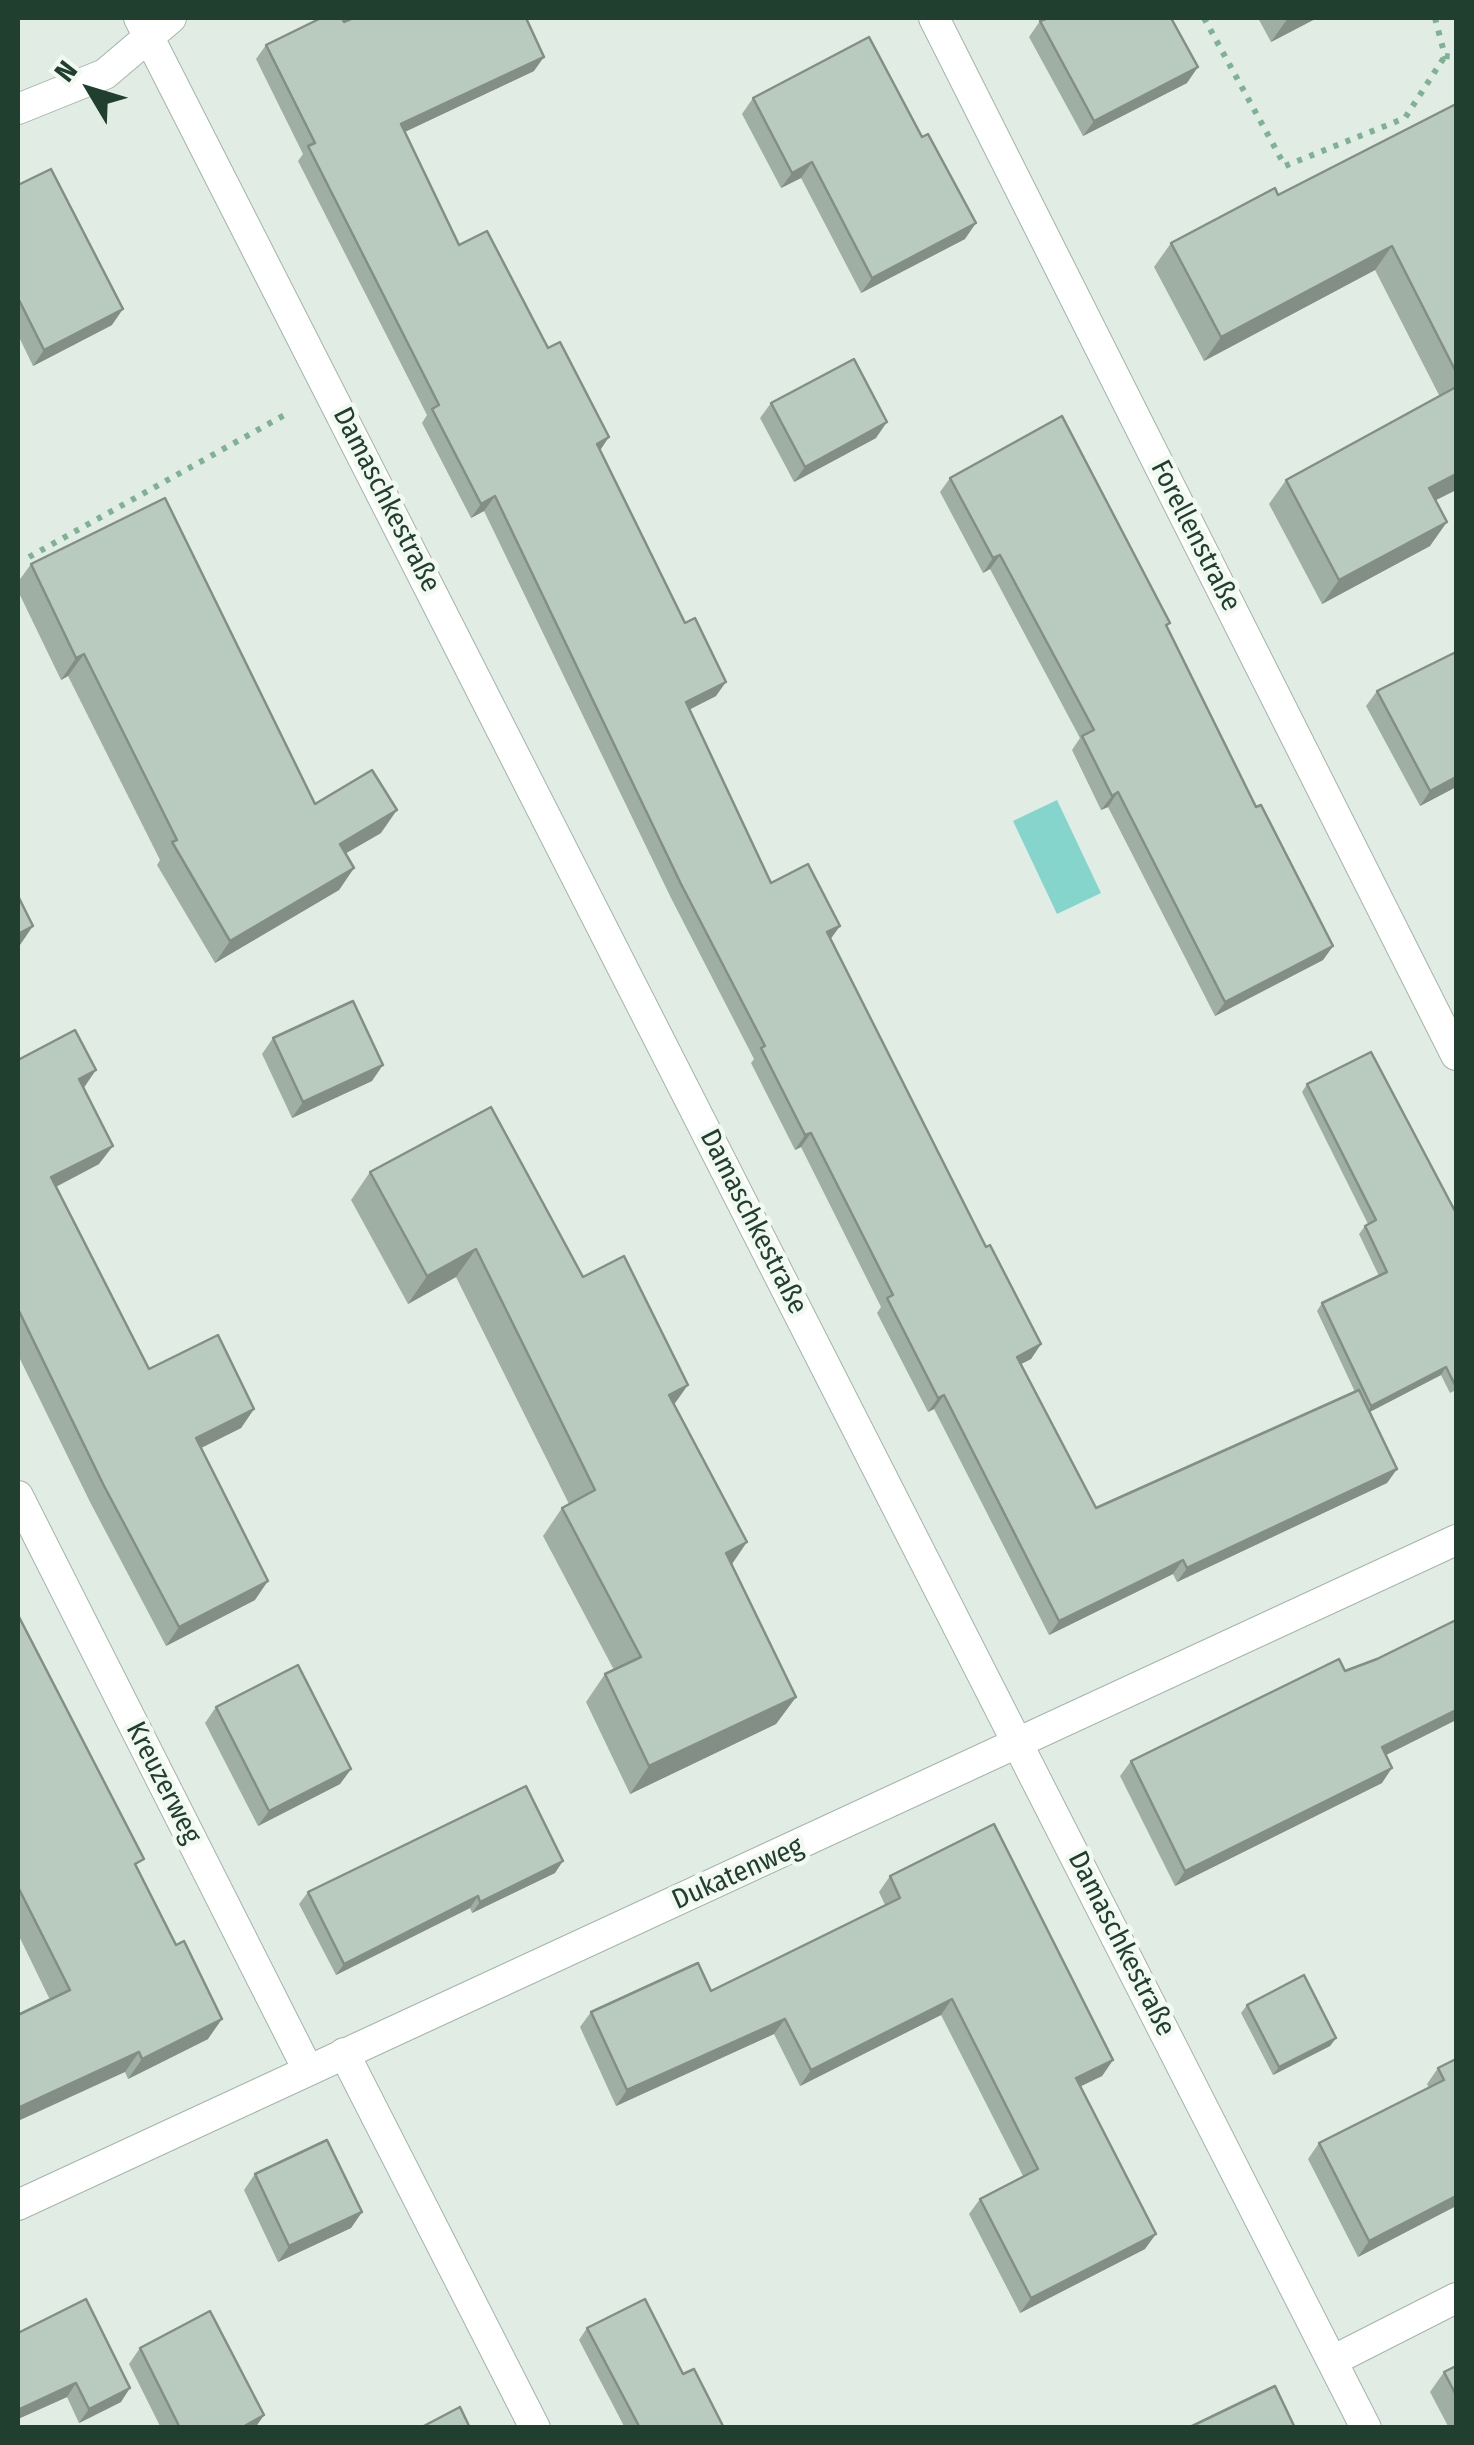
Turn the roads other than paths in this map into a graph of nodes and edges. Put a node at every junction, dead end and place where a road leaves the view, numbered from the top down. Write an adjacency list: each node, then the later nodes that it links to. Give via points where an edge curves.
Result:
1 (934, 18): 4 (street, Forellenstraße)
2 (153, 23): 3 (street, via 105,74); 7 (street, Damaschkestraße, via 330,390)
3 (18, 109)
4 (1456, 1055)
5 (18, 1496): 9 (street, Kreuzerweg)
6 (1456, 1540): 7 (street, Dukatenweg)
7 (1020, 1746): 8 (street, Dukatenweg); 12 (street, Damaschkestraße)
8 (344, 2053): 9 (street, Dukatenweg); 13 (street)
9 (308, 2070): 10 (street, Dukatenweg)
10 (18, 2205)
11 (1456, 2298): 12 (street)
12 (1332, 2361): 14 (street, Damaschkestraße)
13 (534, 2428)
14 (1366, 2428)

